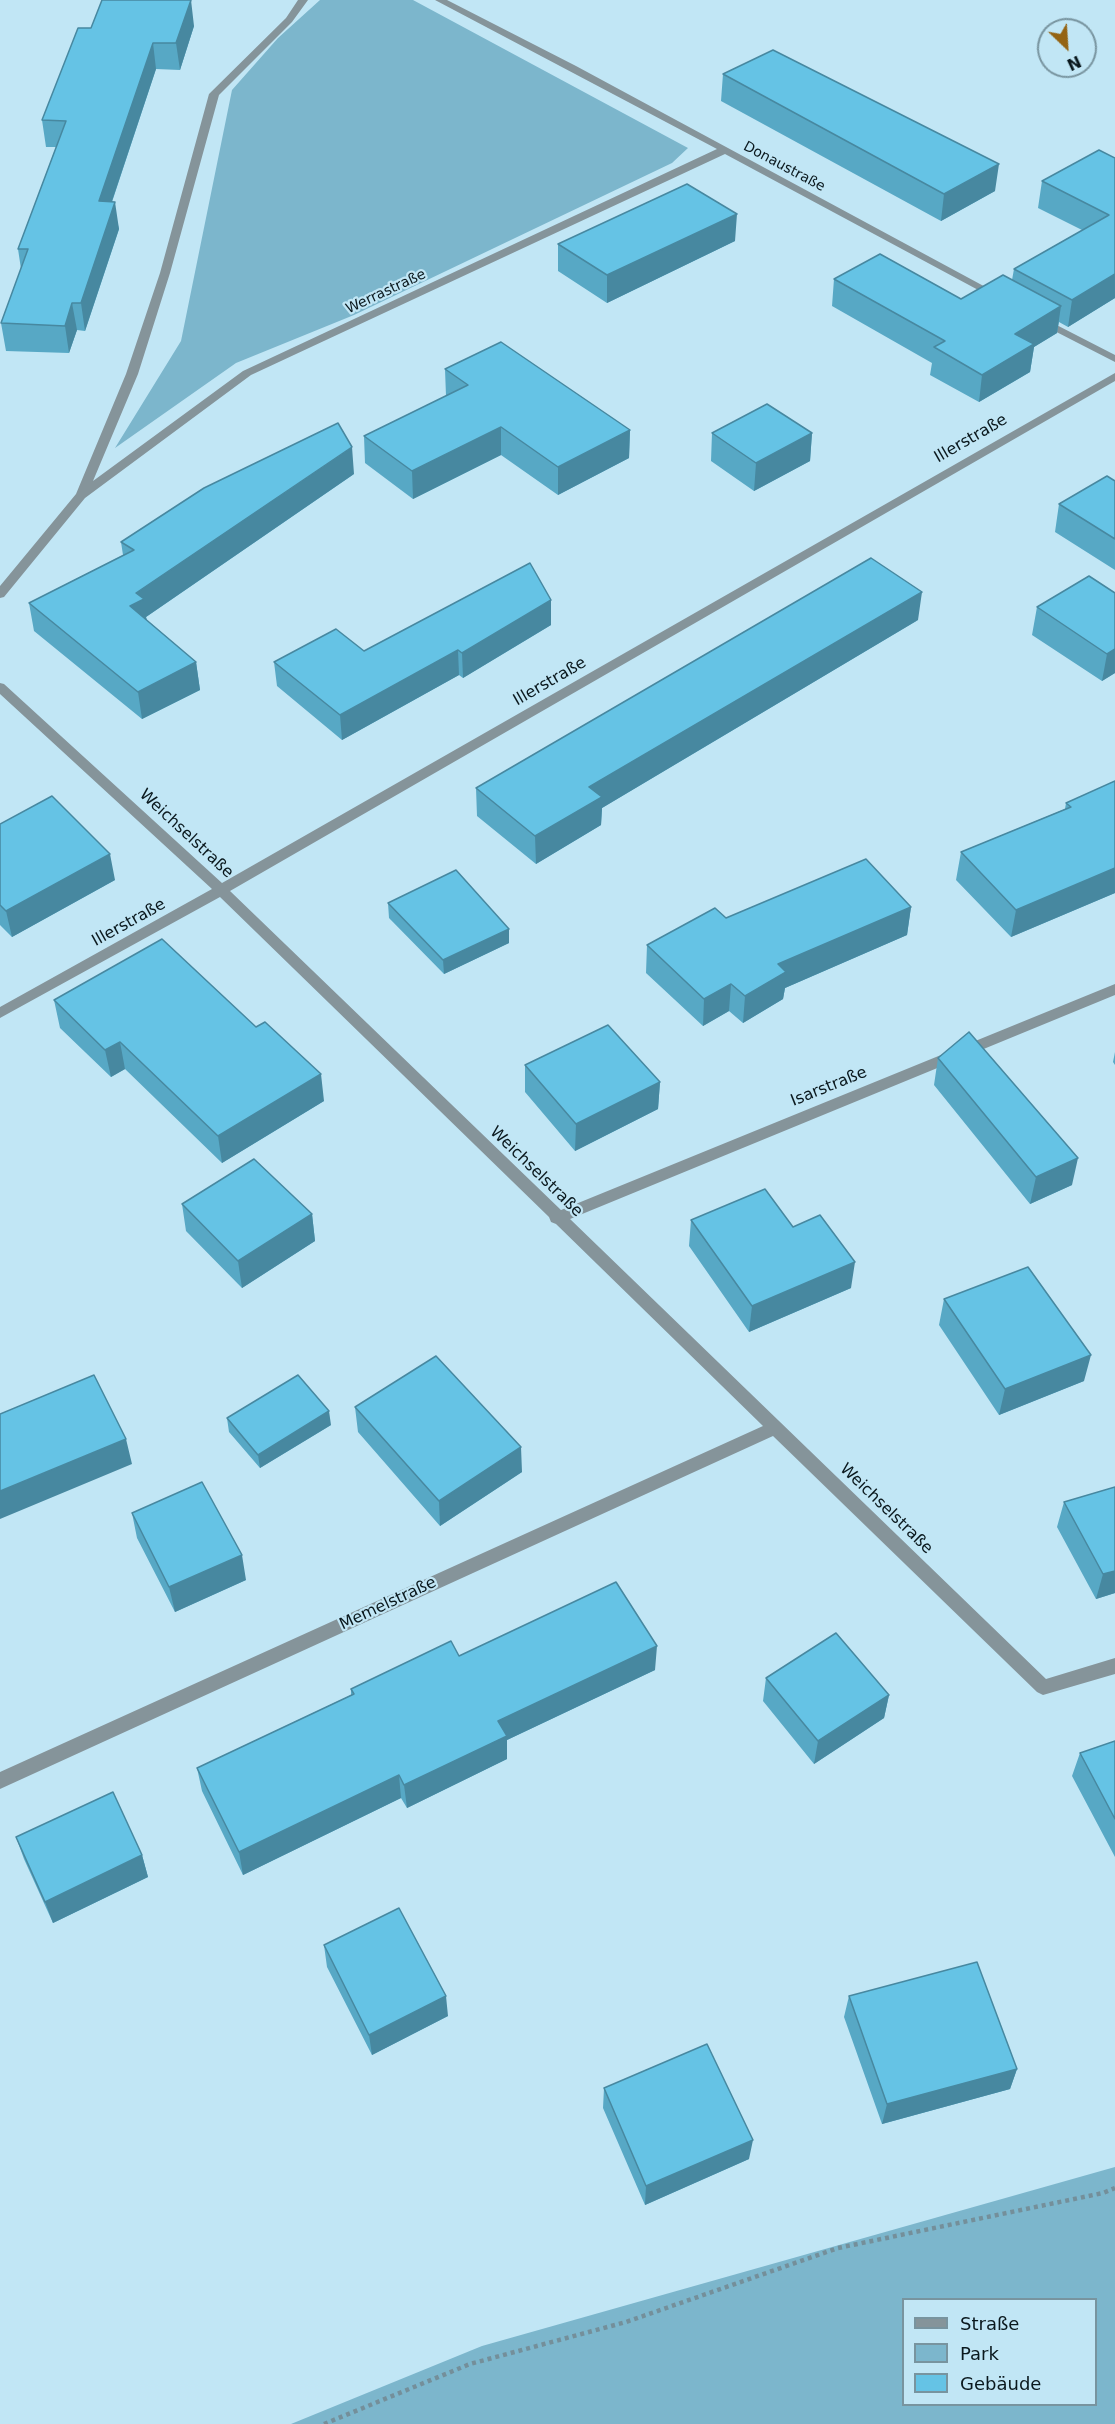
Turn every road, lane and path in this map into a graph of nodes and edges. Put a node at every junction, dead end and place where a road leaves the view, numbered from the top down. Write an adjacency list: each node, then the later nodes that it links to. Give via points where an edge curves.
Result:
1 (303, 0): 8 (street, Werrastraße, via 289,20 214,94 165,273 132,374)
2 (440, 0): 3 (street, Donaustraße)
3 (723, 150): 4 (street, Donaustraße); 8 (street, Werrastraße, via 247,373)
4 (1012, 304)
5 (1033, 315): 6 (street)
6 (1115, 359)
7 (1115, 376): 11 (street, Illerstraße)
8 (81, 495): 9 (street, Werrastraße)
9 (0, 594)
10 (0, 687): 11 (street, Weichselstraße)
11 (221, 891): 13 (street, Illerstraße); 14 (street, Weichselstraße)
12 (1115, 989): 14 (street, Isarstraße)
13 (0, 1013)
14 (556, 1218): 15 (street, Weichselstraße)
15 (776, 1426): 16 (street, Weichselstraße, via 1043,1687); 17 (street, Memelstraße)
16 (1115, 1666)
17 (0, 1781)
18 (1115, 2188): 19 (path, via 838,2248 627,2322 470,2364)
19 (324, 2424)

